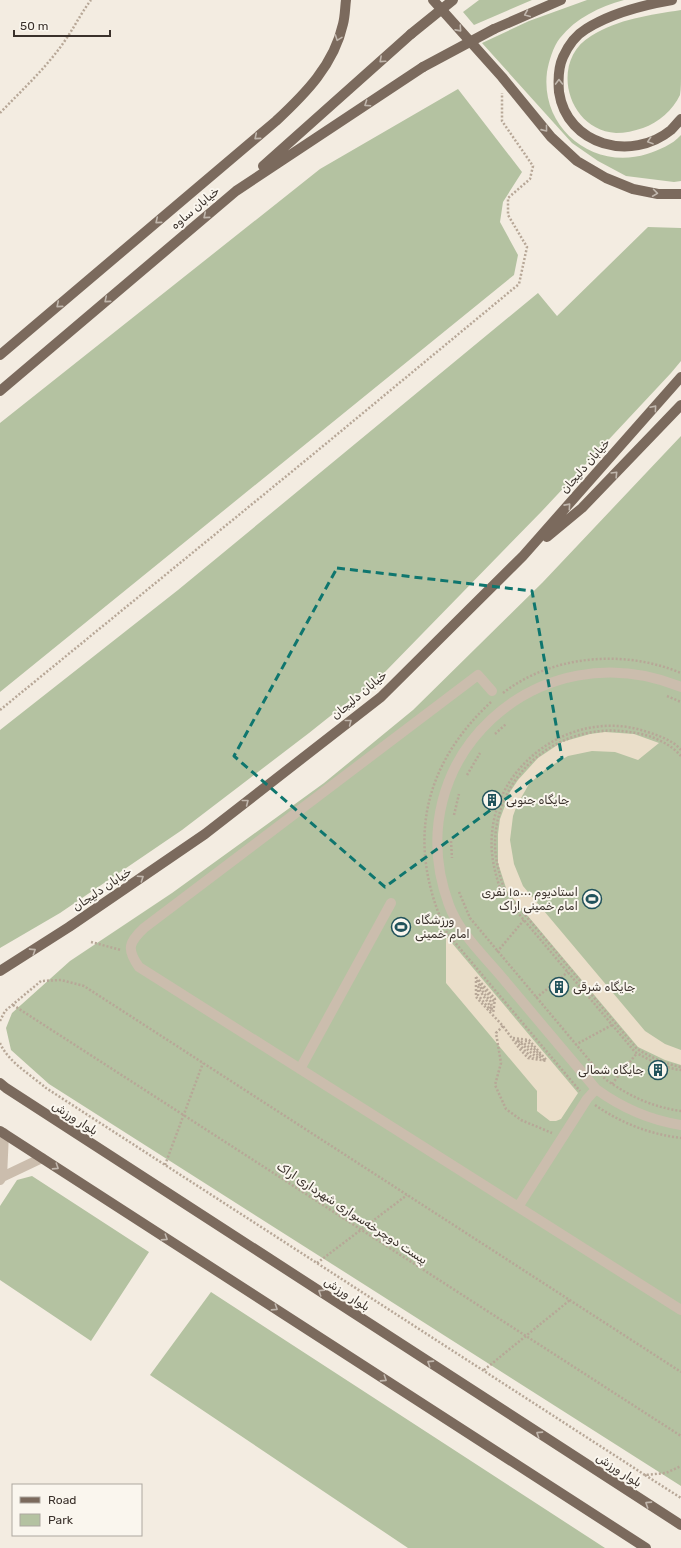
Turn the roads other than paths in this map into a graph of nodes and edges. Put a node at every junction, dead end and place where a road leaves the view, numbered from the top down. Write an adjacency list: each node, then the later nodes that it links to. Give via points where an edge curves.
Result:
1 (346, 0): 9 (main road, one-way to 9, via 343,25 333,54 317,80 299,100)
2 (433, 0): 8 (main road, one-way to 8, via 502,77 551,137 577,161 606,178 633,189 658,194)
3 (453, 0): 7 (main road, one-way to 7, bridge, via 411,34)
4 (561, 0): 7 (main road, خیابان ساوه, one-way to 7, bridge, via 494,29 423,66)
5 (672, 0): 6 (main road, one-way to 5, via 671,130 656,139 616,147 583,134 571,122 560,100 558,82 560,64 568,46 585,29 612,16)
6 (681, 118)
7 (236, 191): 11 (main road, خیابان ساوه, one-way to 11)
8 (681, 194)
9 (0, 355)
10 (681, 377): 13 (main road, خیابان دلیجان, one-way to 10)
11 (0, 391)
12 (681, 405): 13 (main road, one-way to 12, via 582,508)
13 (523, 556): 17 (main road, خیابان دلیجان, one-way to 13, via 205,834 381,697)
14 (681, 688): 20 (lane, via 652,677 616,672 563,678 535,689 499,712 472,740 461,756 445,792 437,850 442,882 458,925)
15 (495, 696): 18 (lane, via 478,675 133,939 131,953 138,966)
16 (391, 903): 18 (lane)
17 (3, 971)
18 (300, 1069): 25 (lane)
19 (2, 1085): 27 (main road, بلوار ورزش, one-way to 19)
20 (596, 1089): 21 (lane, via 629,1110); 25 (lane)
21 (681, 1125)
22 (2, 1132): 23 (main road); 24 (lane)
23 (42, 1158): 24 (lane); 28 (main road, one-way to 28)
24 (1, 1178)
25 (518, 1207): 26 (lane)
26 (681, 1310)
27 (681, 1525)
28 (646, 1548)

